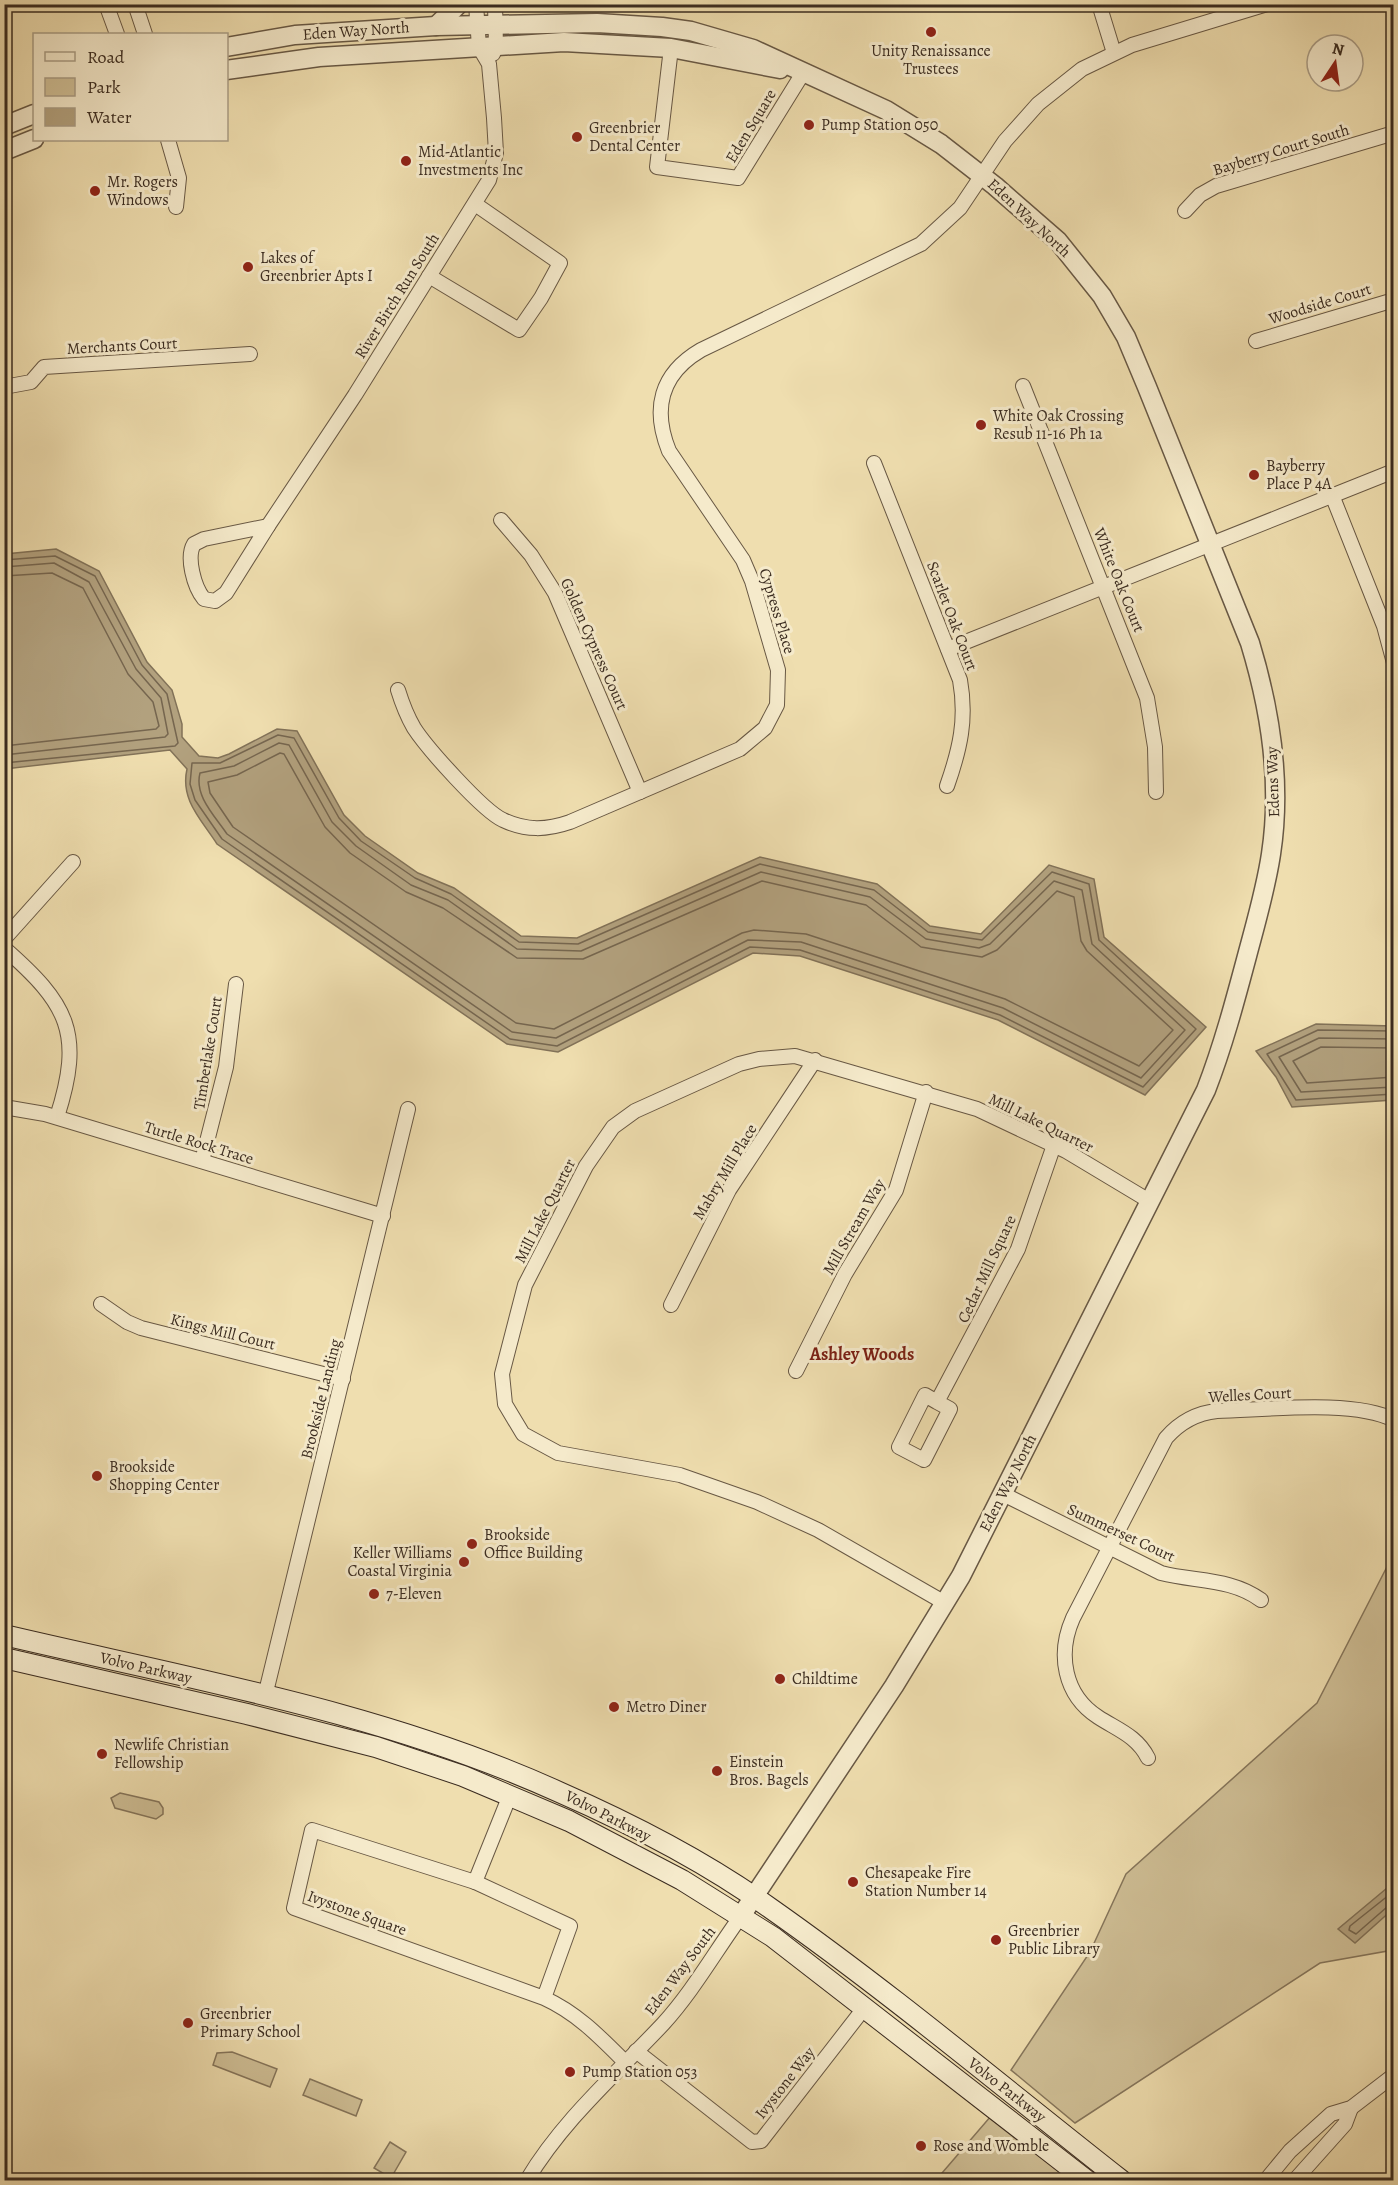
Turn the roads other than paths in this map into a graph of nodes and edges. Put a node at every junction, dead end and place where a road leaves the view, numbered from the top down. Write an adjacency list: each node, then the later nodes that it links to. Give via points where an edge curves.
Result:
1 (106, 4): 10 (street)
2 (135, 4): 11 (street)
3 (459, 4): 9 (street)
4 (476, 4): 8 (street)
5 (495, 4): 8 (street)
6 (1099, 4): 15 (street)
7 (1267, 4): 15 (street, Cypress Place)
8 (486, 25): 9 (street, Eden Way North); 13 (street); 17 (street, Eden Way North, via 597,22 691,31 753,49)
9 (436, 26): 12 (street, Eden Way North, via 295,35)
10 (117, 33)
11 (146, 33)
12 (228, 47)
13 (487, 47): 14 (street, Eden Way North, via 596,43); 16 (street, Eden Way North, via 319,57); 25 (street, River Birch Run South, via 495,153 489,180)
14 (671, 48): 17 (street, Eden Way North); 17 (street, Eden Square, via 657,167 738,178)
15 (1114, 53): 24 (street, Cypress Place, via 1082,69 1038,104 1005,141)
16 (228, 70)
17 (803, 73): 24 (street, Eden Way North, via 886,110)
18 (33, 114): 19 (street)
19 (4, 126)
20 (1394, 134): 27 (street, Bayberry Court South, via 1216,186 1200,195)
21 (33, 139): 23 (street)
22 (168, 141): 26 (street, via 179,178)
23 (4, 152)
24 (983, 176): 39 (street, Eden Way North, via 1058,241 1113,313); 45 (street, Cypress Place, via 960,208 921,244 701,350 670,378 661,400 664,438 669,452 747,568 778,670 779,688 777,705 765,728 741,749)
25 (475, 204): 28 (street, River Birch Run South); 28 (street, via 560,263 541,298 519,330)
26 (176, 207)
27 (1185, 211)
28 (429, 276): 38 (street, River Birch Run South)
29 (1394, 300): 30 (street, Woodside Court)
30 (1256, 341)
31 (250, 354): 33 (street, Merchants Court, via 44,367 31,382)
32 (1023, 386): 40 (street, White Oak Court)
33 (4, 387)
34 (874, 463): 41 (street, Scarlet Oak Court)
35 (1394, 471): 36 (street)
36 (1332, 495): 39 (street); 42 (street, via 1384,626)
37 (501, 520): 45 (street, Golden Cypress Court, via 531,555 555,593)
38 (268, 526): 38 (street, River Birch Run South, via 194,544 190,555 204,599 215,601 226,593)
39 (1210, 544): 40 (street); 51 (street, Edens Way, via 1260,678 1275,774 1271,855)
40 (1104, 586): 41 (street); 46 (street, White Oak Court, via 1147,698 1155,747)
41 (948, 649): 44 (street, Scarlet Oak Court, via 960,680 964,710 960,747)
42 (1394, 663)
43 (398, 690): 45 (street, Cypress Place, via 420,736 502,820 528,829 546,829)
44 (946, 786)
45 (640, 792)
46 (1156, 792)
47 (73, 862): 48 (street)
48 (4, 939)
49 (4, 948): 56 (street, via 44,985 64,1020 71,1065)
50 (236, 984): 58 (street, Timberlake Court, via 226,1067)
51 (1229, 1025): 59 (street, Eden Way North, via 1206,1090)
52 (815, 1060): 53 (street, Mill Lake Quarter); 62 (street, Mabry Mill Place, via 729,1190); 70 (street, Mill Lake Quarter, via 779,1056 739,1064 653,1101 613,1127 586,1166 525,1285 501,1374 505,1404 523,1434 547,1449 680,1475 757,1502 819,1530)
53 (926, 1092): 57 (street, Mill Lake Quarter, via 976,1109); 63 (street, Mill Stream Way, via 896,1190 845,1274)
54 (4, 1107): 56 (street, Turtle Rock Trace)
55 (408, 1109): 60 (street, Brookside Landing)
56 (57, 1117): 58 (street, Turtle Rock Trace)
57 (1054, 1145): 59 (street, Mill Lake Quarter); 65 (street, Cedar Mill Square, via 1018,1249)
58 (202, 1161): 60 (street, Turtle Rock Trace)
59 (1151, 1202): 67 (street, Eden Way North)
60 (383, 1216): 64 (street, Brookside Landing)
61 (101, 1304): 64 (street, Kings Mill Court, via 141,1328)
62 (671, 1305)
63 (796, 1371)
64 (343, 1379): 73 (street, Brookside Landing)
65 (937, 1402): 65 (street, via 925,1395 898,1447 924,1460 950,1408)
66 (1394, 1420): 68 (street, Welles Court, via 1347,1409 1205,1412 1171,1432 1158,1450)
67 (1003, 1494): 68 (street, Summerset Court); 70 (street, Eden Way North)
68 (1109, 1548): 69 (street, Summerset Court, via 1161,1573 1226,1582); 74 (street, Welles Court, via 1068,1630 1066,1673 1074,1693 1088,1710 1135,1740)
69 (1261, 1600)
70 (945, 1603): 77 (street, Eden Way North)
71 (4, 1635): 73 (main road, Volvo Parkway)
72 (4, 1658): 75 (main road, Volvo Parkway, via 332,1735 420,1761)
73 (264, 1696): 77 (main road, Volvo Parkway, via 408,1733 512,1772 627,1825)
74 (1148, 1758)
75 (510, 1795): 76 (street); 78 (main road, Volvo Parkway, via 620,1846)
76 (475, 1882): 79 (street, Ivystone Square, via 570,1926); 79 (street, Ivystone Square, via 312,1830 294,1908)
77 (755, 1898): 78 (street, Eden Way North); 87 (main road, Volvo Parkway, via 851,1967)
78 (741, 1916): 80 (main road, Volvo Parkway); 81 (street, Eden Way South, via 679,2005)
79 (544, 1998): 82 (street, Ivystone Square, via 594,2030)
80 (865, 2007): 81 (street, Ivystone Way, via 761,2141 752,2142); 86 (main road, Volvo Parkway)
81 (636, 2051): 82 (street, Eden Way South)
82 (625, 2062): 85 (street, Eden Way South, via 560,2132)
83 (1394, 2075): 84 (street)
84 (1351, 2108): 88 (street, via 1331,2114 1290,2151); 89 (street, via 1345,2124)
85 (527, 2181)
86 (1086, 2181)
87 (1121, 2181)
88 (1266, 2181)
89 (1295, 2181)

